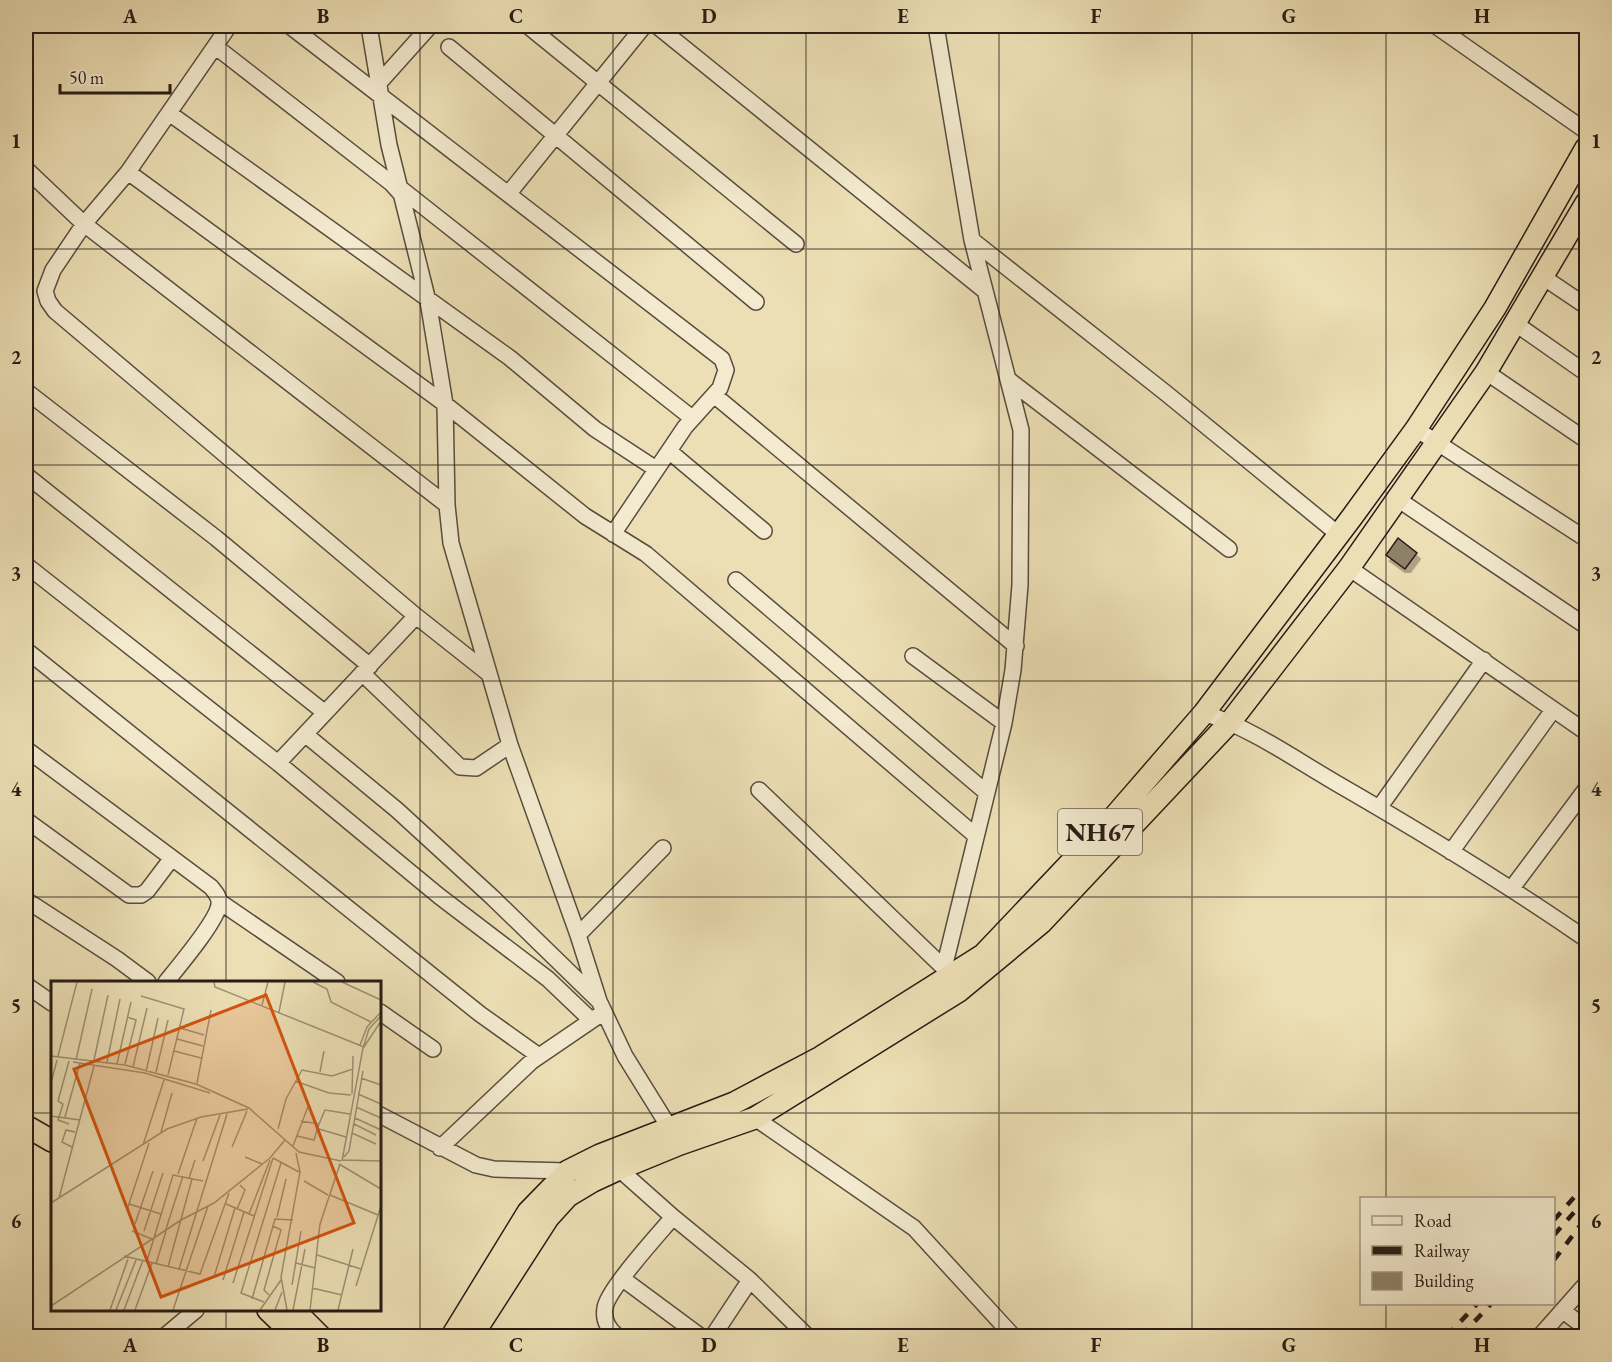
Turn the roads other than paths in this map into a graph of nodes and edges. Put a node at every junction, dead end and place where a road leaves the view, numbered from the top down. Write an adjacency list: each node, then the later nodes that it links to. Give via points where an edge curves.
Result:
1 (229, 26): 10 (street)
2 (290, 26): 13 (street)
3 (369, 26): 13 (street)
4 (430, 26): 13 (street)
5 (528, 26): 12 (street)
6 (644, 26): 12 (street)
7 (657, 26): 28 (street)
8 (936, 26): 25 (street)
9 (1436, 26): 15 (street)
10 (216, 47): 14 (street); 20 (street)
11 (449, 47): 16 (street)
12 (596, 84): 16 (street); 26 (street)
13 (380, 90): 20 (street); 21 (street)
14 (170, 113): 19 (street); 29 (street)
15 (1587, 131)
16 (556, 134): 21 (street); 30 (street)
17 (1587, 148): 40 (highway, NH67, via 1495,308)
18 (26, 169): 23 (street)
19 (128, 172): 23 (street); 38 (street)
20 (402, 192): 29 (street); 39 (street)
21 (509, 193): 37 (street, via 715,350 726,370 725,380)
22 (1587, 203): 24 (highway, NH67)
23 (84, 224): 47 (street); 56 (street, via 46,282 48,301 55,311)
24 (1581, 226): 27 (highway, NH67)
25 (972, 240): 28 (street); 50 (street)
26 (796, 244)
27 (1543, 277): 31 (street); 32 (highway, NH67)
28 (985, 291): 35 (street)
29 (428, 301): 38 (street); 44 (street, via 527,371 595,429)
30 (756, 302)
31 (1587, 306)
32 (1516, 324): 33 (highway, NH67); 34 (street)
33 (1486, 372): 41 (street); 42 (highway, NH67)
34 (1587, 373)
35 (1009, 380): 52 (street); 58 (street, via 1021,430)
36 (26, 391): 62 (street, via 225,545)
37 (714, 394): 39 (street); 58 (street)
38 (445, 404): 47 (street); 49 (street)
39 (693, 418): 43 (street)
40 (1416, 429): 42 (street); 50 (highway, NH67)
41 (1587, 440)
42 (1437, 443): 46 (highway, NH67); 51 (street)
43 (669, 451): 44 (street); 48 (street)
44 (656, 469): 49 (street)
45 (26, 475): 65 (street)
46 (1399, 500): 54 (highway, NH67); 57 (street)
47 (447, 505): 63 (street, via 451,543)
48 (764, 531)
49 (613, 534): 79 (street, via 646,554)
50 (1338, 534): 66 (highway, NH67)
51 (1587, 538)
52 (1229, 549)
53 (26, 565): 73 (street)
54 (1350, 568): 61 (street); 67 (highway, NH67)
55 (736, 580): 76 (street)
56 (416, 616): 62 (street); 63 (street)
57 (1587, 626)
58 (1016, 646): 68 (street)
59 (26, 650): 97 (street, via 480,1014)
60 (913, 656): 68 (street)
61 (1484, 660): 64 (street); 77 (street)
62 (366, 670): 65 (street); 71 (street, via 460,767 476,768)
63 (488, 673): 71 (street)
64 (1553, 710): 69 (street); 81 (street)
65 (324, 712): 70 (street)
66 (1204, 713): 67 (street); 88 (highway, NH67, via 1113,818 983,955)
67 (1232, 721): 77 (street); 88 (highway, NH67, via 1041,923)
68 (1004, 723): 76 (street)
69 (1587, 732)
70 (306, 735): 73 (street); 94 (street, via 466,873)
71 (510, 745): 86 (street)
72 (26, 749): 82 (street)
73 (278, 763): 94 (street, via 439,896)
74 (1587, 789): 83 (street)
75 (759, 790): 88 (street)
76 (987, 794): 79 (street)
77 (1379, 808): 81 (street)
78 (26, 820): 82 (street, via 129,895 147,891)
79 (976, 836): 88 (street)
80 (663, 848): 86 (street)
81 (1451, 852): 83 (street)
82 (172, 858): 85 (street, via 211,887)
83 (1512, 888): 87 (street)
84 (26, 900): 89 (street)
85 (220, 902): 90 (street, via 213,919); 91 (street)
86 (578, 936): 94 (street)
87 (1587, 939)
88 (950, 979): 99 (highway, NH67); 101 (highway, NH67, via 821,1058)
89 (147, 981)
90 (167, 981)
91 (336, 981)
92 (26, 985): 93 (street)
93 (51, 1002)
94 (598, 1012): 97 (street); 101 (street)
95 (381, 1013): 96 (street)
96 (433, 1048)
97 (539, 1056): 103 (street)
98 (381, 1116): 103 (street)
99 (755, 1118): 101 (highway, NH67); 124 (street, via 914,1228)
100 (26, 1126): 102 (highway)
101 (675, 1136): 104 (highway, NH67); 105 (highway, NH67, via 600,1155)
102 (51, 1140)
103 (440, 1148): 105 (street, via 485,1168)
104 (619, 1169): 106 (street); 119 (highway, NH67, via 568,1196 548,1218)
105 (568, 1171): 118 (highway, NH67, via 528,1212)
106 (673, 1217): 107 (street); 108 (street)
107 (623, 1279): 120 (street, via 605,1306 606,1324); 121 (street)
108 (750, 1280): 122 (street); 123 (street)
109 (1587, 1284): 113 (street)
110 (195, 1311): 115 (street)
111 (269, 1311): 116 (highway)
112 (295, 1311): 117 (highway)
113 (1563, 1311): 114 (street); 125 (street)
114 (1587, 1328)
115 (165, 1336)
116 (295, 1336)
117 (320, 1336)
118 (452, 1336)
119 (472, 1336)
120 (617, 1336)
121 (700, 1336)
122 (713, 1336)
123 (807, 1336)
124 (1013, 1336)
125 (1540, 1336)

